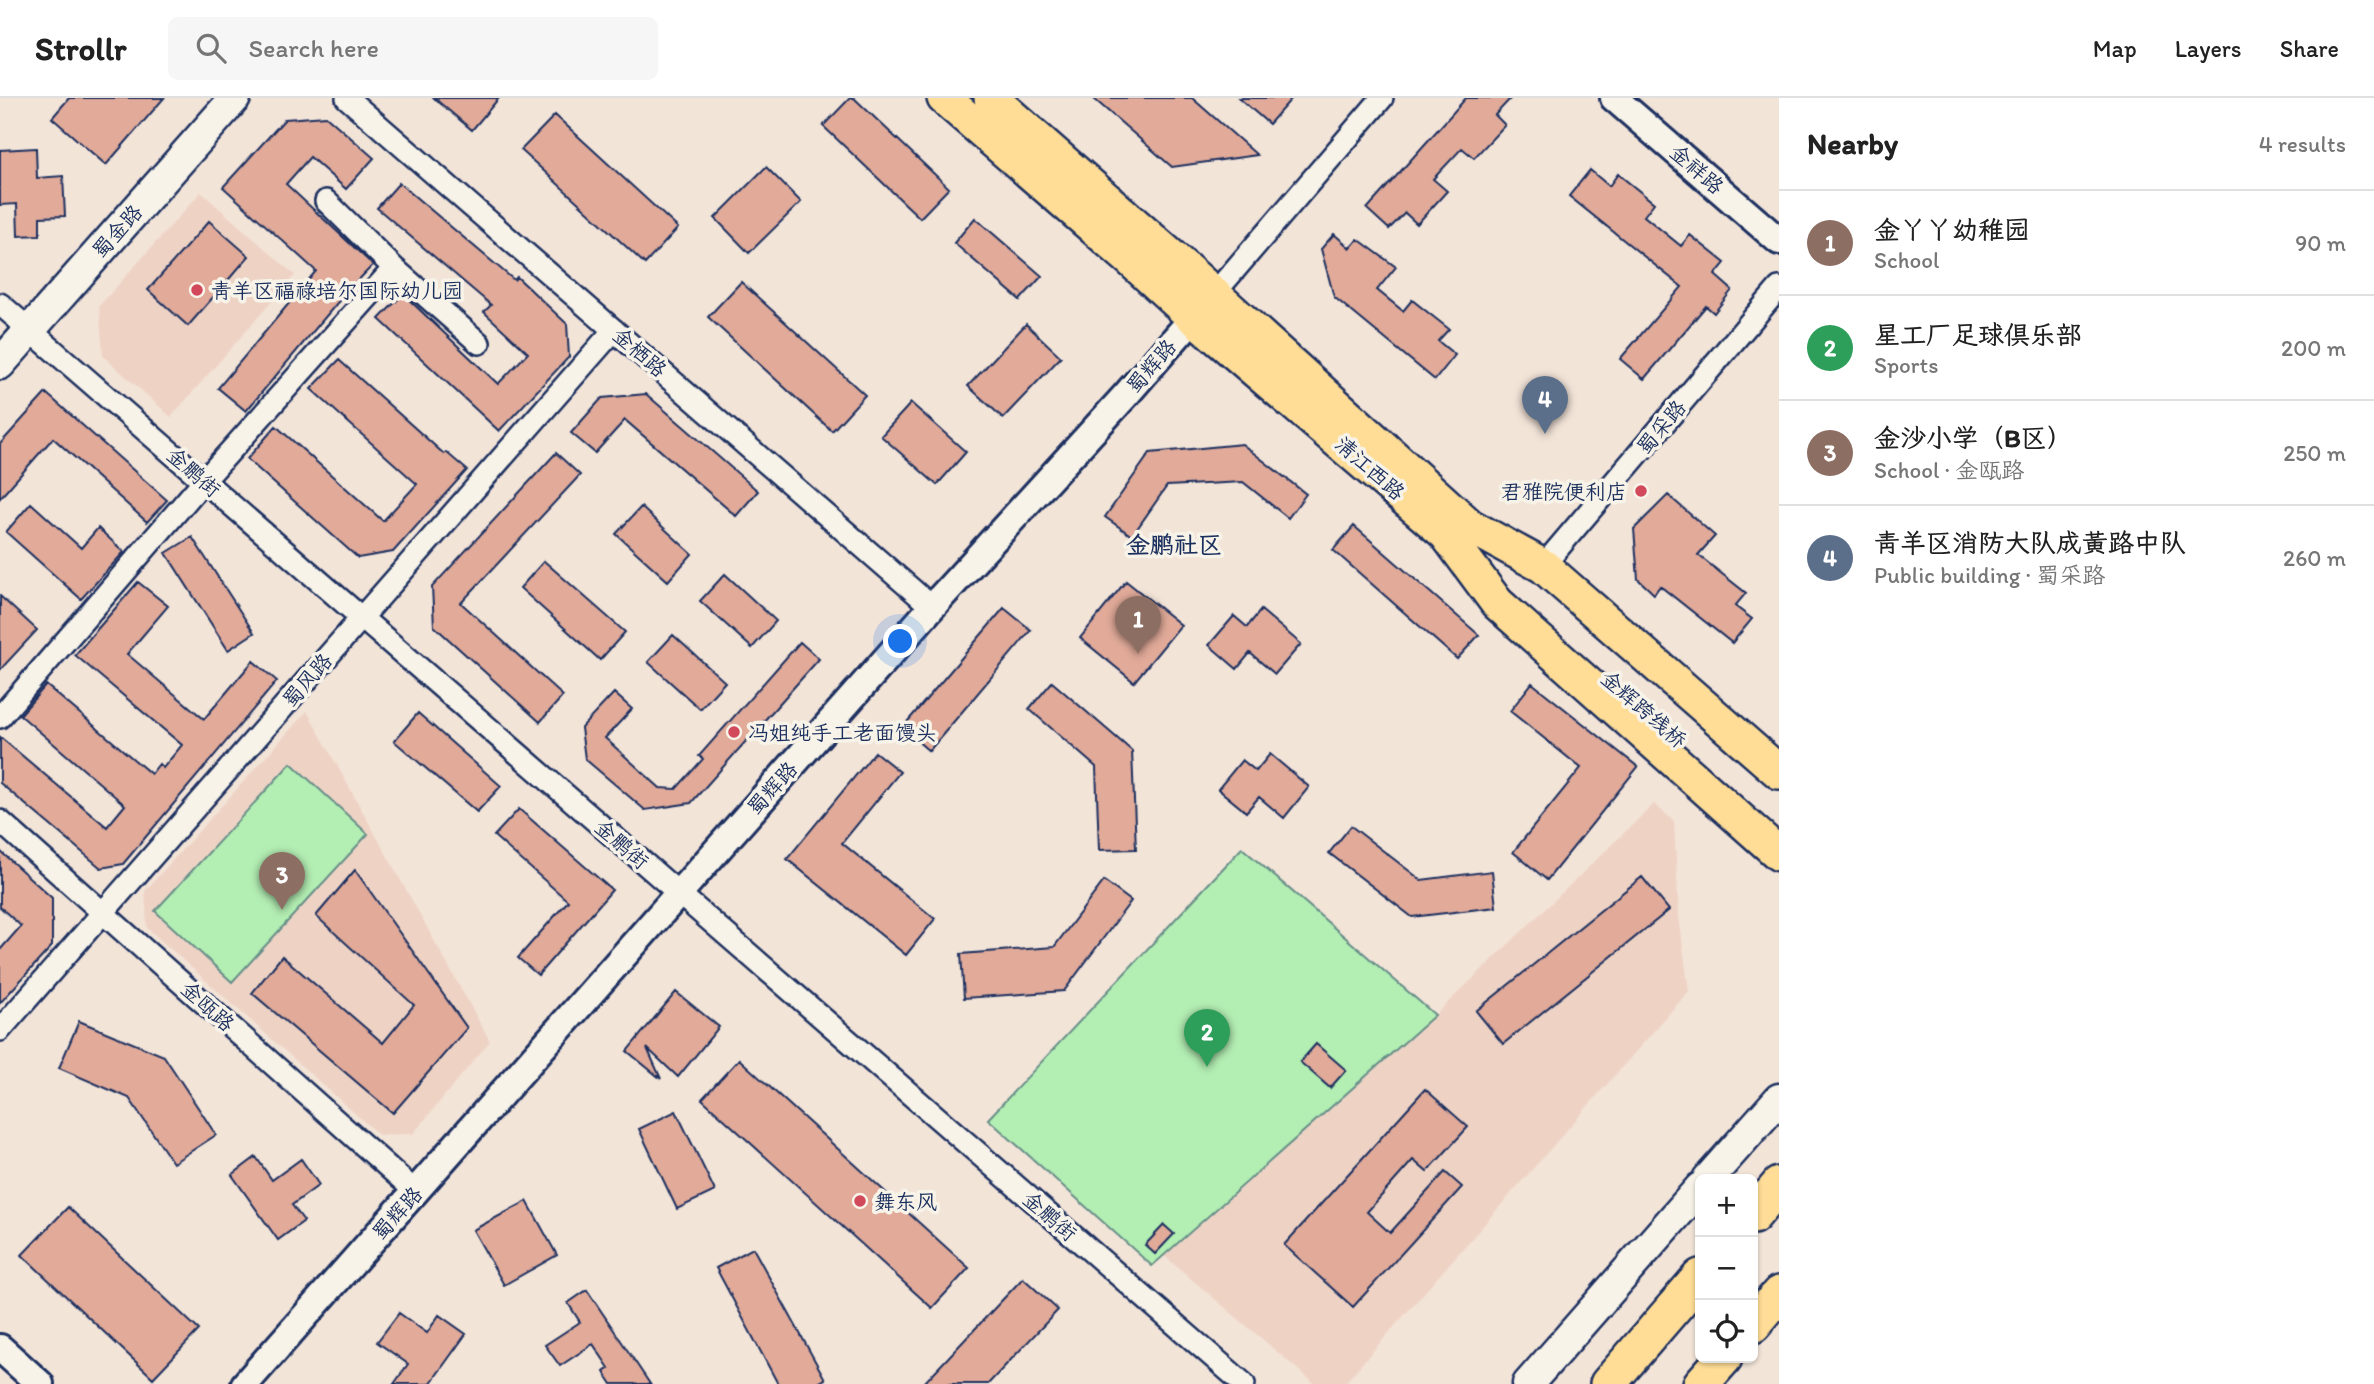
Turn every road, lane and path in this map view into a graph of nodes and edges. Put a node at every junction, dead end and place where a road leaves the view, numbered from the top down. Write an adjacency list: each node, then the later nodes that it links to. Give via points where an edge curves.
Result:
1 (235, 98): 13 (main road, 蜀金路)
2 (347, 98): 14 (street, 金栖路)
3 (944, 98): 12 (main road, 清江西路)
4 (991, 98): 12 (main road, 清江西路)
5 (1382, 98): 12 (street, 蜀辉路)
6 (1614, 98): 8 (street, 金祥路)
7 (326, 201): 9 (street)
8 (1779, 241)
9 (394, 268): 15 (street); 17 (street)
10 (1779, 288): 19 (street, 蜀采路)
11 (0, 304): 13 (street, 金鹏街)
12 (1203, 306): 18 (main road, 清江西路); 20 (street, 蜀辉路)
13 (29, 330): 16 (main road, 蜀金路); 17 (street, 金鹏街)
14 (614, 330): 20 (street, 金栖路); 21 (street, 蜀风路)
15 (479, 343)
16 (0, 364)
17 (204, 481): 21 (street, 金鹏街); 22 (street)
18 (1458, 530): 19 (main road); 27 (main road, 清江西路, via 1497,603)
19 (1526, 576): 23 (main road); 24 (main road, 金辉跨线桥); 26 (main road, 金辉跨线桥)
20 (932, 607): 28 (street, 蜀辉路)
21 (362, 618): 28 (street, 金鹏街); 29 (street, 蜀风路)
22 (0, 717)
23 (1779, 772)
24 (1779, 798)
25 (0, 821): 29 (street, 金瓯路)
26 (1779, 828)
27 (1779, 854)
28 (678, 893): 34 (street, 蜀辉路); 44 (street, 金鹏街)
29 (103, 913): 30 (street, 蜀风路); 34 (street, 金瓯路)
30 (0, 1030)
31 (1779, 1099): 32 (main road)
32 (1712, 1174)
33 (1779, 1185): 36 (highway)
34 (416, 1192): 43 (street, 蜀辉路)
35 (1695, 1194): 45 (main road)
36 (1758, 1210)
37 (1695, 1283): 46 (highway)
38 (1779, 1294): 39 (highway)
39 (1758, 1319)
40 (0, 1348): 42 (street)
41 (1720, 1363): 47 (highway)
42 (40, 1384)
43 (245, 1384)
44 (1244, 1384)
45 (1528, 1384)
46 (1608, 1384)
47 (1701, 1384)

